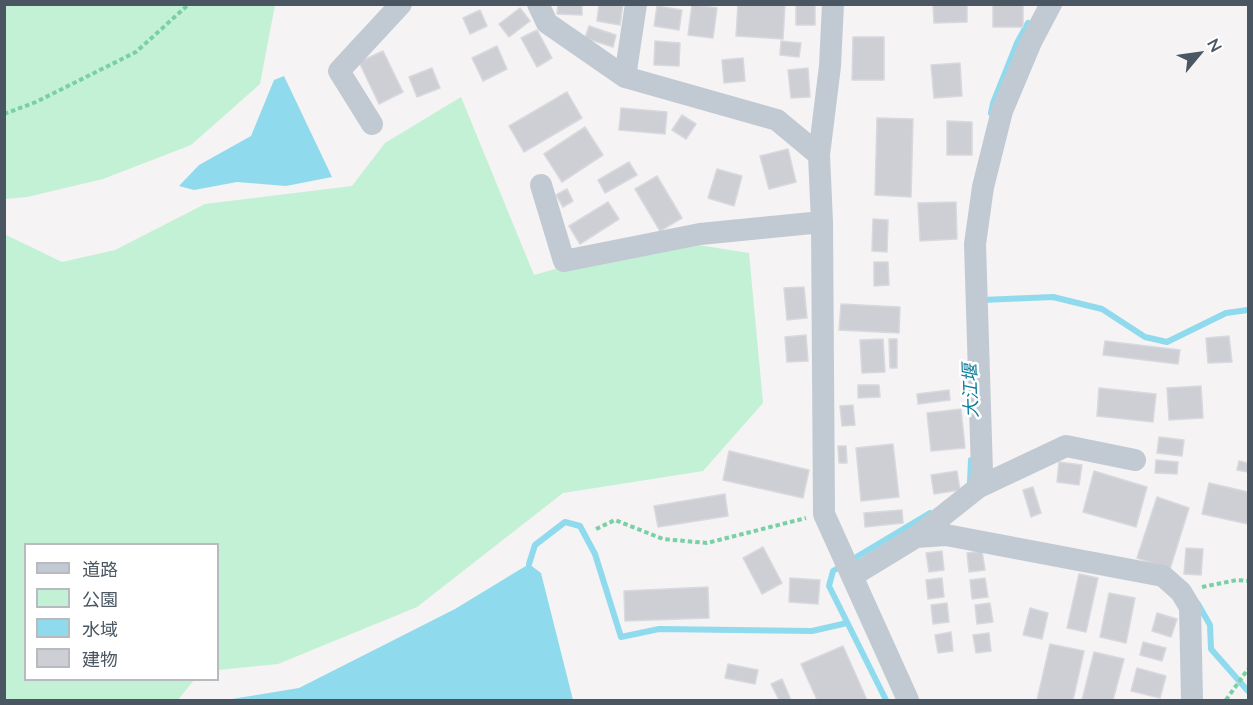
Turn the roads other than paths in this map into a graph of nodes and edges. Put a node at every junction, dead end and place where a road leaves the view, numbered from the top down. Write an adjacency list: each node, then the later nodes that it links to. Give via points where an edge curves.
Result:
1 (401, 4): 7 (street, via 339,71)
2 (538, 4): 6 (street, via 547,23)
3 (636, 4): 6 (street)
4 (833, 4): 8 (street)
5 (1051, 4): 12 (street, via 1002,111 983,187 975,244 982,472)
6 (625, 77): 8 (street, via 777,120)
7 (372, 124)
8 (819, 155): 10 (street)
9 (541, 186): 10 (street, via 564,261 700,234)
10 (822, 222): 14 (street, via 824,514)
11 (1135, 460): 12 (street, via 1066,446)
12 (979, 487): 13 (street)
13 (916, 537): 14 (street); 16 (street, via 946,535 1163,576 1181,592 1190,607)
14 (852, 576): 15 (street)
15 (908, 700)
16 (1192, 700)

